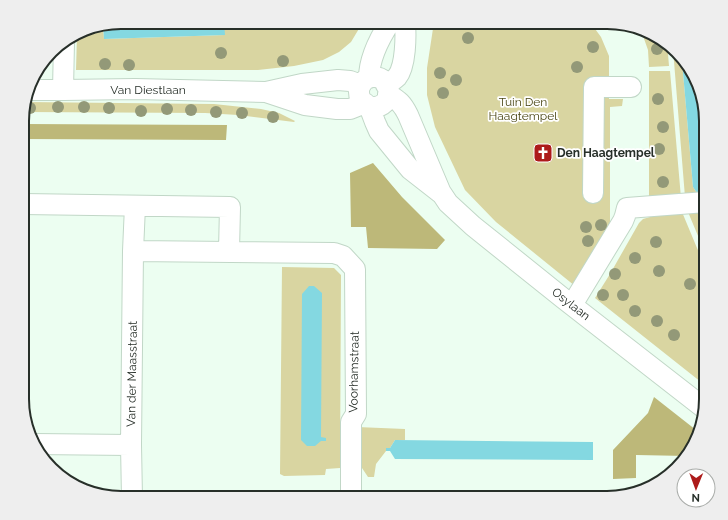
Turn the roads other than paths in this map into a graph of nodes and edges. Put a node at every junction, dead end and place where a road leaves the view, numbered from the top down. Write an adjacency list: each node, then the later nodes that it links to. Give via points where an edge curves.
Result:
1 (386, 29): 8 (street, via 369,67)
2 (405, 29): 8 (street, via 404,58 397,77)
3 (64, 49): 6 (street)
4 (631, 87): 9 (street, via 594,87)
5 (35, 90): 6 (street, Van Diestlaan)
6 (63, 90): 7 (street, Van Diestlaan)
7 (266, 92): 8 (street, Van Diestlaan, via 338,80 350,81); 8 (street, Van Diestlaan, via 305,105 337,109 350,109)
8 (373, 92): 10 (street, Osylaan, via 375,122 384,138 410,169); 10 (street, Osylaan, via 398,100 403,105)
9 (593, 193)
10 (442, 194): 16 (street, Osylaan, via 473,226)
11 (698, 203): 16 (street, via 626,208 623,221)
12 (29, 204): 13 (street)
13 (134, 206): 14 (street, Van der Maasstraat); 15 (street, via 230,207)
14 (133, 251): 15 (street); 19 (street, Van der Maasstraat)
15 (228, 251): 21 (street, Voorhamstraat, via 334,253 343,256 355,269 356,414 351,422)
16 (572, 305): 17 (street, Osylaan)
17 (699, 404)
18 (41, 444): 19 (street)
19 (131, 445): 20 (street, Van der Maasstraat)
20 (132, 491)
21 (351, 491)

